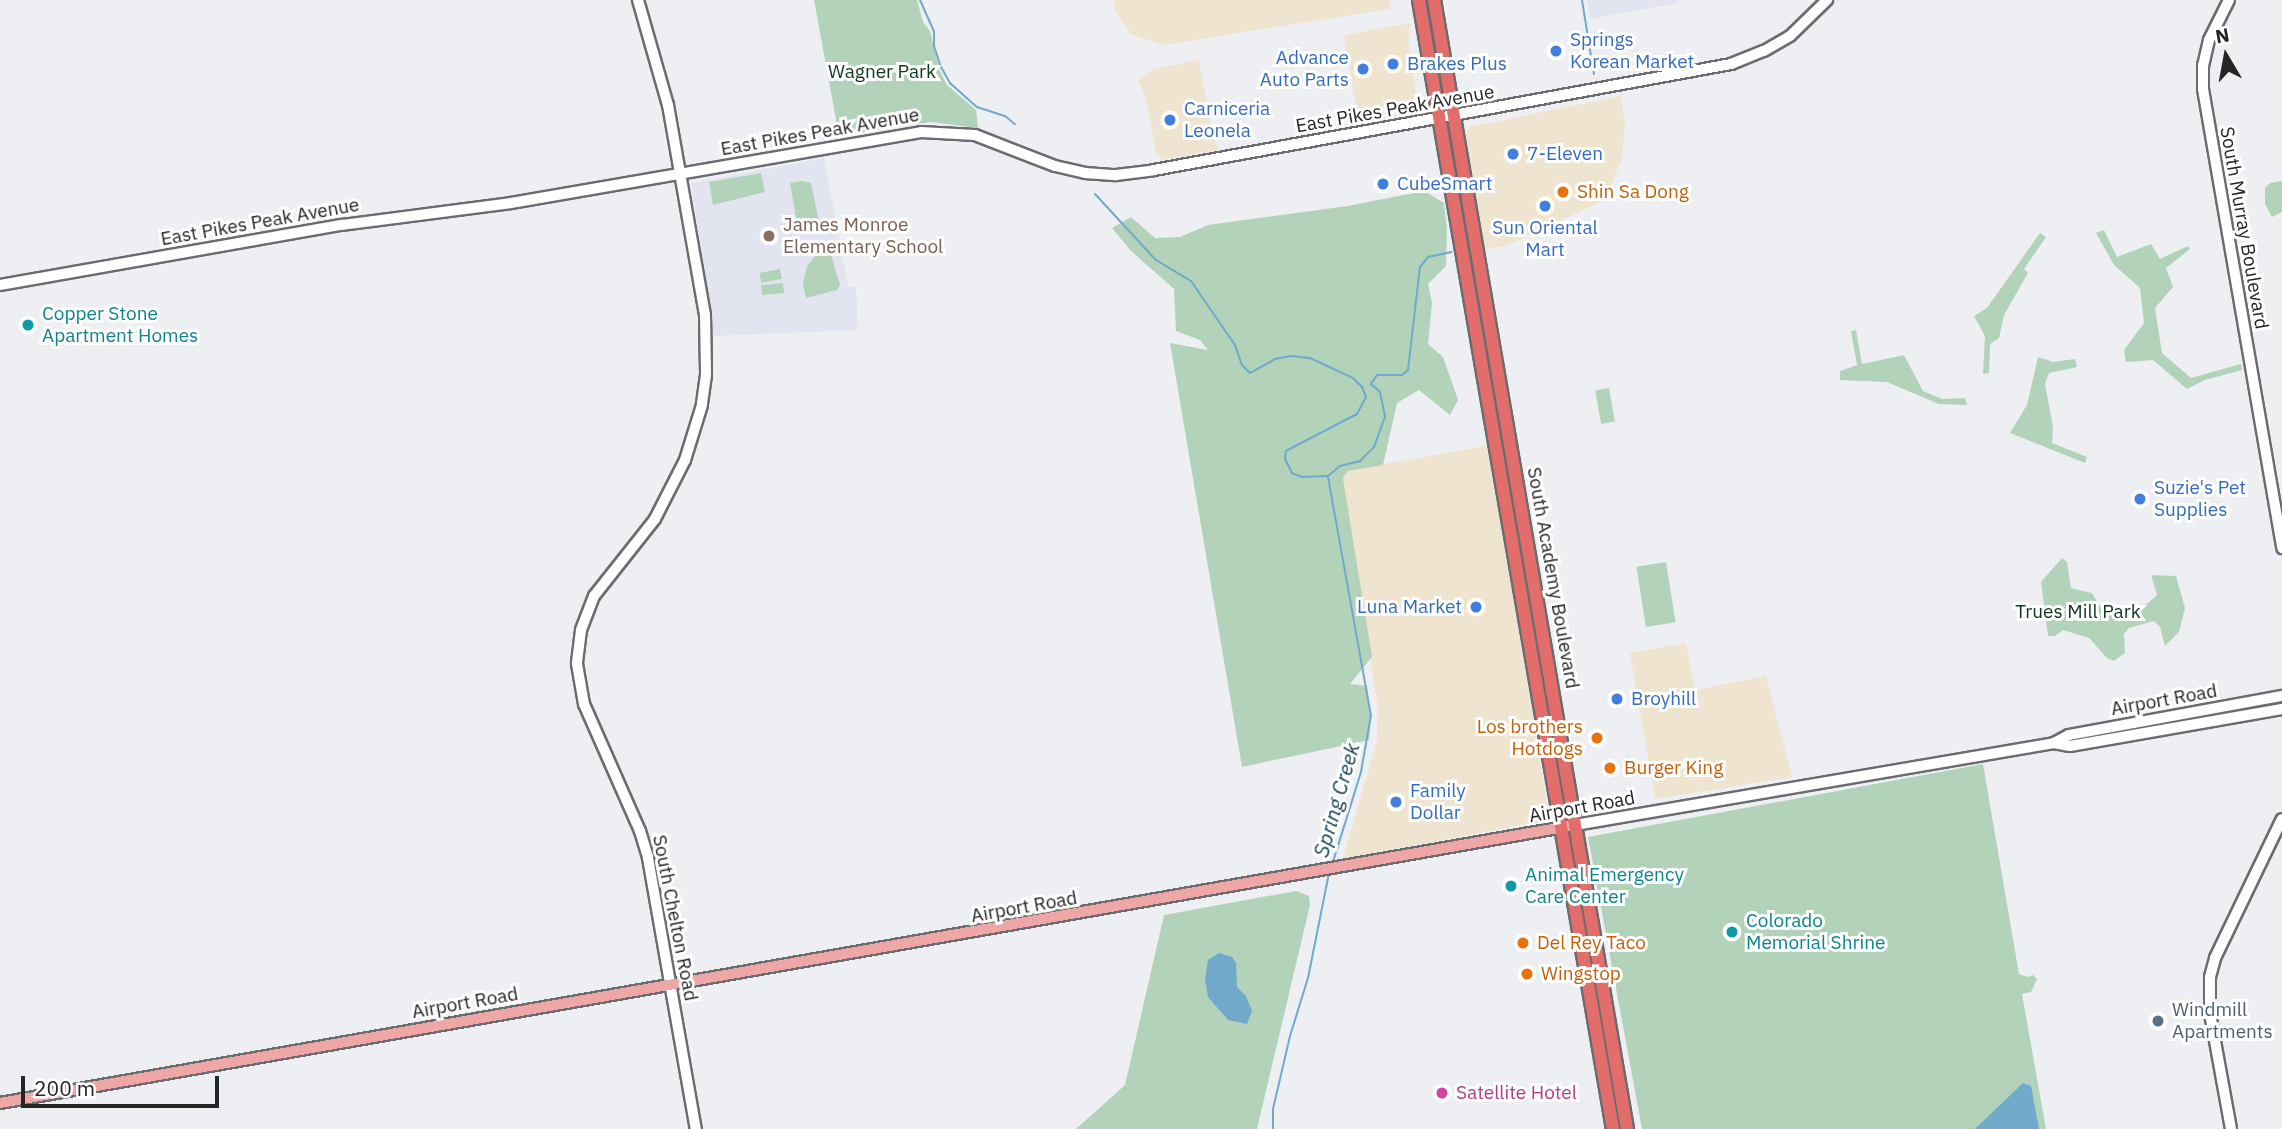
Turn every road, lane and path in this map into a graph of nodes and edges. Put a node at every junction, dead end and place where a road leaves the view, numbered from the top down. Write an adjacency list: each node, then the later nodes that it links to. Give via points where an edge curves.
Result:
1 (638, 0): 8 (main road, South Chelton Road, via 664,85)
2 (1419, 0): 7 (highway, South Academy Boulevard)
3 (1434, 0): 6 (highway, South Academy Boulevard)
4 (1827, 0): 6 (main road, East Pikes Peak Avenue, via 1790,36 1731,64)
5 (2228, 0): 10 (main road, South Murray Boulevard, via 2208,40 2203,89)
6 (1454, 117): 7 (main road, East Pikes Peak Avenue); 15 (highway, South Academy Boulevard)
7 (1440, 120): 8 (main road, East Pikes Peak Avenue, via 1116,175 1066,169 988,139 933,131); 16 (highway, South Academy Boulevard)
8 (679, 174): 9 (main road, East Pikes Peak Avenue, via 334,226); 17 (main road, South Chelton Road, via 705,315 702,405 668,498 589,606 577,664 583,704 645,846)
9 (0, 285)
10 (2282, 548)
11 (2282, 696): 13 (main road, Airport Road, via 2069,735)
12 (2282, 709): 13 (main road, Airport Road, via 2070,746)
13 (2054, 743): 15 (main road, Airport Road)
14 (2282, 819): 22 (main road, via 2210,977 2210,1013)
15 (1575, 825): 16 (main road, Airport Road); 21 (highway, South Academy Boulevard)
16 (1561, 828): 17 (main road, Airport Road); 20 (highway, South Academy Boulevard)
17 (671, 985): 18 (main road, Airport Road); 19 (main road, South Chelton Road)
18 (0, 1103)
19 (696, 1129)
20 (1613, 1129)
21 (1627, 1129)
22 (2231, 1129)

